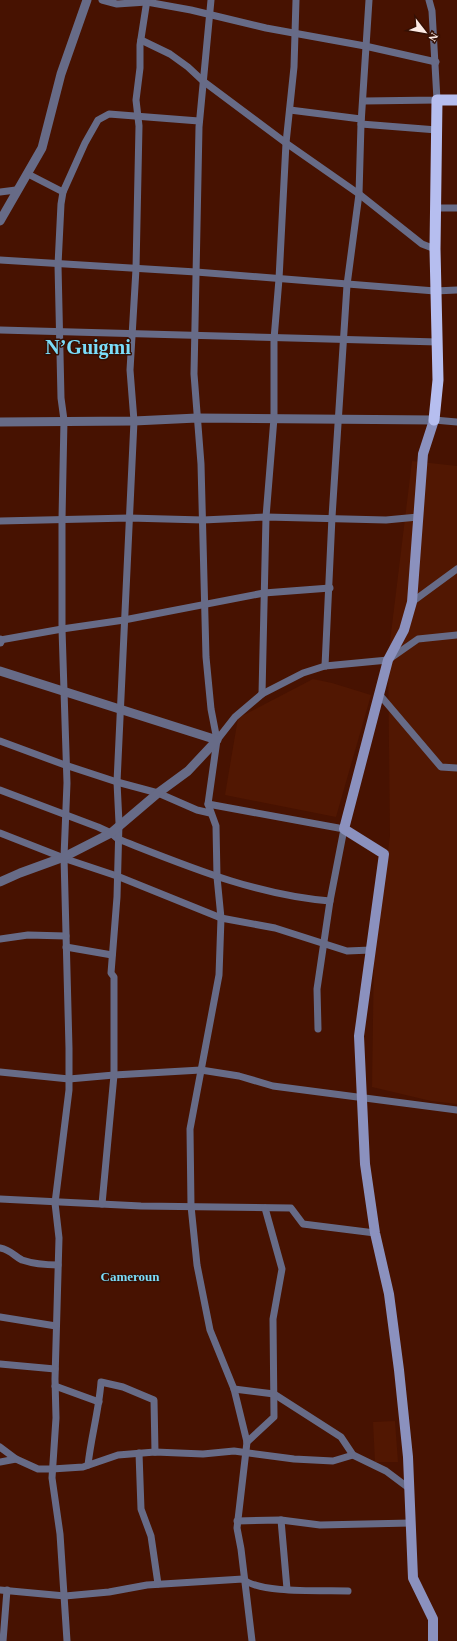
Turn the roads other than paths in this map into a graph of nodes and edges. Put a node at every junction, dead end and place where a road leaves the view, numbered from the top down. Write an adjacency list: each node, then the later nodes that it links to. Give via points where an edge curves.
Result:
1 (87, 0): 23 (street, via 61,74 42,148)
2 (102, 0): 7 (street, via 117,4)
3 (211, 0): 8 (street)
4 (296, 0): 9 (street)
5 (369, 0): 11 (street)
6 (429, 0): 12 (street)
7 (147, 1): 8 (street); 10 (street)
8 (209, 15): 9 (street); 13 (street)
9 (294, 33): 11 (street); 17 (street)
10 (141, 40): 13 (street, via 170,54); 18 (street, via 136,100)
11 (365, 46): 12 (street); 16 (street)
12 (436, 62): 14 (street)
13 (203, 81): 19 (street); 22 (street)
14 (437, 100): 15 (highway); 16 (street); 21 (highway)
15 (457, 100)
16 (364, 101): 20 (street)
17 (290, 110): 20 (street); 22 (street)
18 (138, 115): 19 (street); 26 (street, via 109,114 98,120); 34 (street)
19 (200, 121): 35 (street)
20 (361, 121): 21 (street); 27 (street)
21 (437, 130): 28 (highway)
22 (286, 144): 27 (street); 36 (street)
23 (28, 174): 24 (street); 26 (street)
24 (16, 190): 25 (street); 30 (street)
25 (0, 192)
26 (63, 192): 33 (street)
27 (359, 194): 31 (street, via 422,244); 37 (street)
28 (435, 208): 29 (street); 31 (highway)
29 (457, 208)
30 (0, 221)
31 (435, 249): 39 (highway)
32 (0, 260): 33 (street)
33 (58, 265): 34 (street); 41 (street)
34 (136, 270): 35 (street); 42 (street)
35 (196, 272): 36 (street); 43 (street)
36 (279, 279): 37 (street); 44 (street)
37 (347, 285): 39 (street); 45 (street)
38 (457, 290): 39 (street)
39 (436, 291): 46 (highway)
40 (0, 330): 41 (street)
41 (59, 332): 42 (street); 50 (street)
42 (133, 334): 43 (street); 52 (street, via 130,370)
43 (195, 336): 44 (street); 47 (street)
44 (274, 339): 45 (street); 48 (street)
45 (344, 340): 46 (street); 49 (street)
46 (438, 342): 51 (highway)
47 (197, 418): 48 (street); 52 (street); 60 (street)
48 (274, 418): 49 (street); 55 (street)
49 (340, 418): 51 (street); 56 (street)
50 (64, 420): 52 (street); 53 (street); 59 (street)
51 (434, 420): 54 (street); 57 (main road, via 423,454)
52 (134, 421): 58 (street)
53 (0, 422)
54 (457, 422)
55 (266, 517): 56 (street); 60 (street); 64 (street)
56 (332, 517): 57 (street, via 386,520); 63 (street)
57 (418, 517): 65 (main road)
58 (129, 518): 59 (street); 60 (street); 67 (street)
59 (62, 519): 61 (street); 68 (street)
60 (203, 520): 66 (street)
61 (0, 521)
62 (457, 569): 65 (street)
63 (330, 588): 64 (street); 72 (street)
64 (264, 593): 66 (street); 75 (street)
65 (412, 602): 71 (main road, via 404,630)
66 (205, 603): 67 (street); 78 (street, via 210,708)
67 (124, 620): 68 (street); 77 (street)
68 (62, 629): 70 (street); 74 (street)
69 (457, 635): 71 (street, via 418,639)
70 (0, 641)
71 (388, 660): 72 (street); 76 (main road)
72 (325, 666): 75 (street, via 303,673)
73 (0, 671): 74 (street)
74 (64, 692): 77 (street); 80 (street)
75 (262, 694): 78 (street, via 235,717)
76 (379, 694): 81 (street, via 441,767); 89 (main road)
77 (121, 709): 78 (street); 82 (street)
78 (217, 740): 84 (street, via 188,772); 85 (street)
79 (0, 741): 80 (street)
80 (65, 765): 82 (street); 87 (street)
81 (457, 768)
82 (117, 782): 84 (street); 88 (street)
83 (0, 790): 87 (street)
84 (158, 792): 86 (street, via 197,810); 88 (street)
85 (208, 804): 86 (street); 89 (street)
86 (210, 813): 95 (street, via 216,826)
87 (66, 816): 91 (street); 93 (street)
88 (119, 824): 91 (street); 92 (street)
89 (344, 829): 97 (street); 103 (main road, via 384,854)
90 (0, 833): 93 (street)
91 (111, 833): 92 (street); 93 (street)
92 (118, 839): 94 (street); 95 (street)
93 (64, 857): 94 (street); 96 (street); 99 (street)
94 (117, 876): 98 (street); 104 (street)
95 (217, 876): 97 (street, via 246,886 303,899); 98 (street)
96 (0, 882)
97 (330, 901): 101 (street)
98 (221, 918): 101 (street, via 275,928); 106 (street, via 219,975)
99 (66, 936): 100 (street, via 28,935); 102 (street)
100 (0, 939)
101 (325, 943): 103 (street, via 348,950); 105 (street, via 317,989)
102 (66, 947): 104 (street); 109 (street)
103 (371, 950): 110 (main road, via 358,1036)
104 (112, 955): 108 (street)
105 (318, 1029)
106 (201, 1070): 108 (street); 110 (street, via 239,1076 273,1086); 115 (street, via 190,1129)
107 (0, 1072): 109 (street)
108 (114, 1075): 109 (street); 114 (street)
109 (69, 1079): 113 (street)
110 (362, 1097): 111 (street); 117 (main road, via 365,1164)
111 (457, 1110)
112 (0, 1199): 113 (street)
113 (55, 1203): 114 (street); 119 (street, via 59,1238)
114 (102, 1204): 115 (street)
115 (191, 1206): 116 (street); 125 (street, via 197,1265 210,1330)
116 (265, 1208): 117 (street, via 291,1208 303,1224); 126 (street, via 282,1269 274,1319)
117 (375, 1233): 138 (main road, via 389,1294)
118 (0, 1248): 119 (street, via 8,1249 21,1260)
119 (58, 1265): 121 (street)
120 (0, 1317): 121 (street)
121 (56, 1326): 123 (street)
122 (0, 1364): 123 (street)
123 (55, 1369): 124 (street)
124 (55, 1386): 127 (street); 137 (street, via 56,1418)
125 (234, 1389): 126 (street); 128 (street)
126 (274, 1394): 128 (street, via 274,1417); 133 (street, via 342,1437)
127 (99, 1402): 130 (street, via 102,1382 123,1387 154,1400); 136 (street, via 91,1436)
128 (247, 1442): 131 (street)
129 (0, 1447): 134 (street)
130 (155, 1452): 131 (street); 132 (street)
131 (246, 1452): 133 (street, via 294,1459 333,1461); 140 (street)
132 (139, 1453): 136 (street, via 118,1455); 143 (street, via 141,1509 151,1536)
133 (353, 1456): 138 (street, via 386,1470)
134 (16, 1459): 135 (street); 137 (street, via 38,1469)
135 (0, 1462)
136 (88, 1465): 137 (street)
137 (52, 1469): 147 (street)
138 (410, 1489): 141 (main road)
139 (281, 1520): 140 (street); 141 (street, via 320,1525); 144 (street)
140 (237, 1521): 142 (street)
141 (411, 1523): 151 (main road, via 412,1578 433,1619)
142 (243, 1579): 143 (street); 144 (street, via 249,1584); 150 (street)
143 (158, 1584): 147 (street)
144 (287, 1589): 146 (street)
145 (4, 1590): 147 (street); 148 (street)
146 (348, 1591)
147 (65, 1596): 149 (street)
148 (3, 1641)
149 (67, 1641)
150 (252, 1641)
151 (433, 1641)

